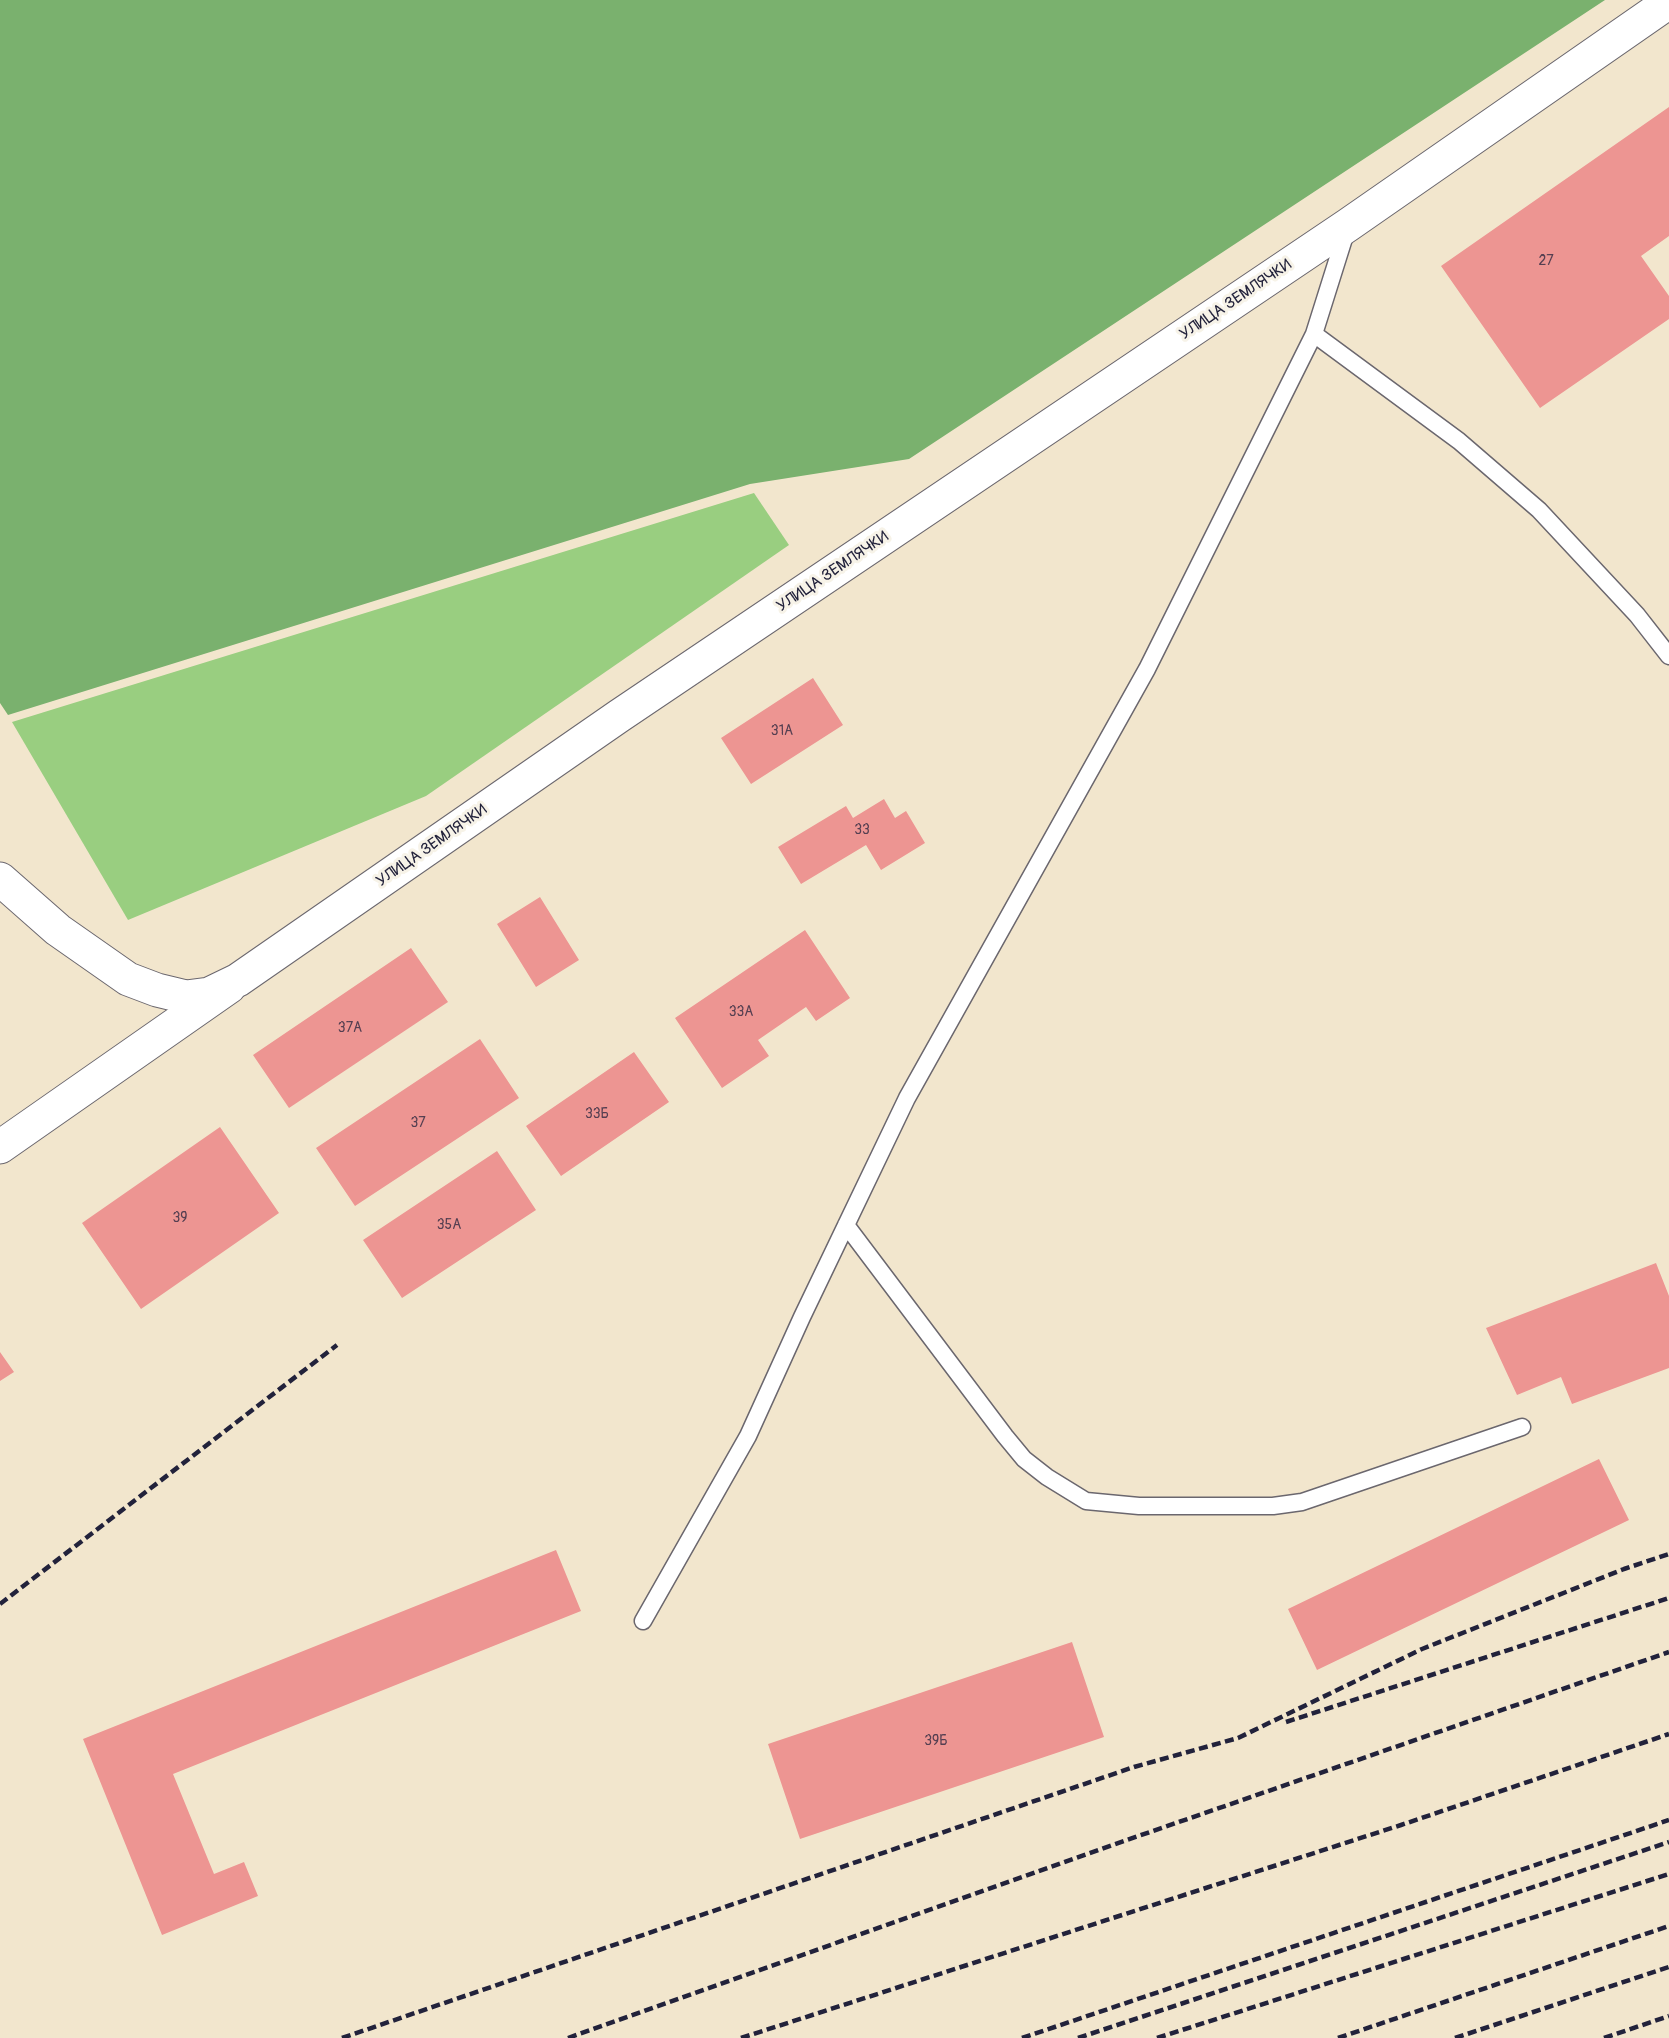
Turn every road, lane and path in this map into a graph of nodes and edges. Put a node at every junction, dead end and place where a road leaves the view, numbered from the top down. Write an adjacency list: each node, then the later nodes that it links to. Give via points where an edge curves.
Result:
1 (1669, 2): 2 (street, УЛИЦА ЗЕМЛЯЧКИ)
2 (1348, 225): 3 (lane); 6 (street, УЛИЦА ЗЕМЛЯЧКИ, via 619,716)
3 (1314, 334): 4 (lane, via 1459,441 1539,510 1637,615); 8 (lane, via 1147,669 908,1098)
4 (1669, 656)
5 (0, 879): 6 (street, via 58,930 128,978 186,997 209,994)
6 (238, 980): 7 (street, УЛИЦА ЗЕМЛЯЧКИ)
7 (0, 1146)
8 (846, 1225): 9 (lane, via 1024,1459 1086,1501 1150,1506 1273,1506 1302,1502); 10 (lane, via 748,1436)
9 (1522, 1427)
10 (643, 1621)

